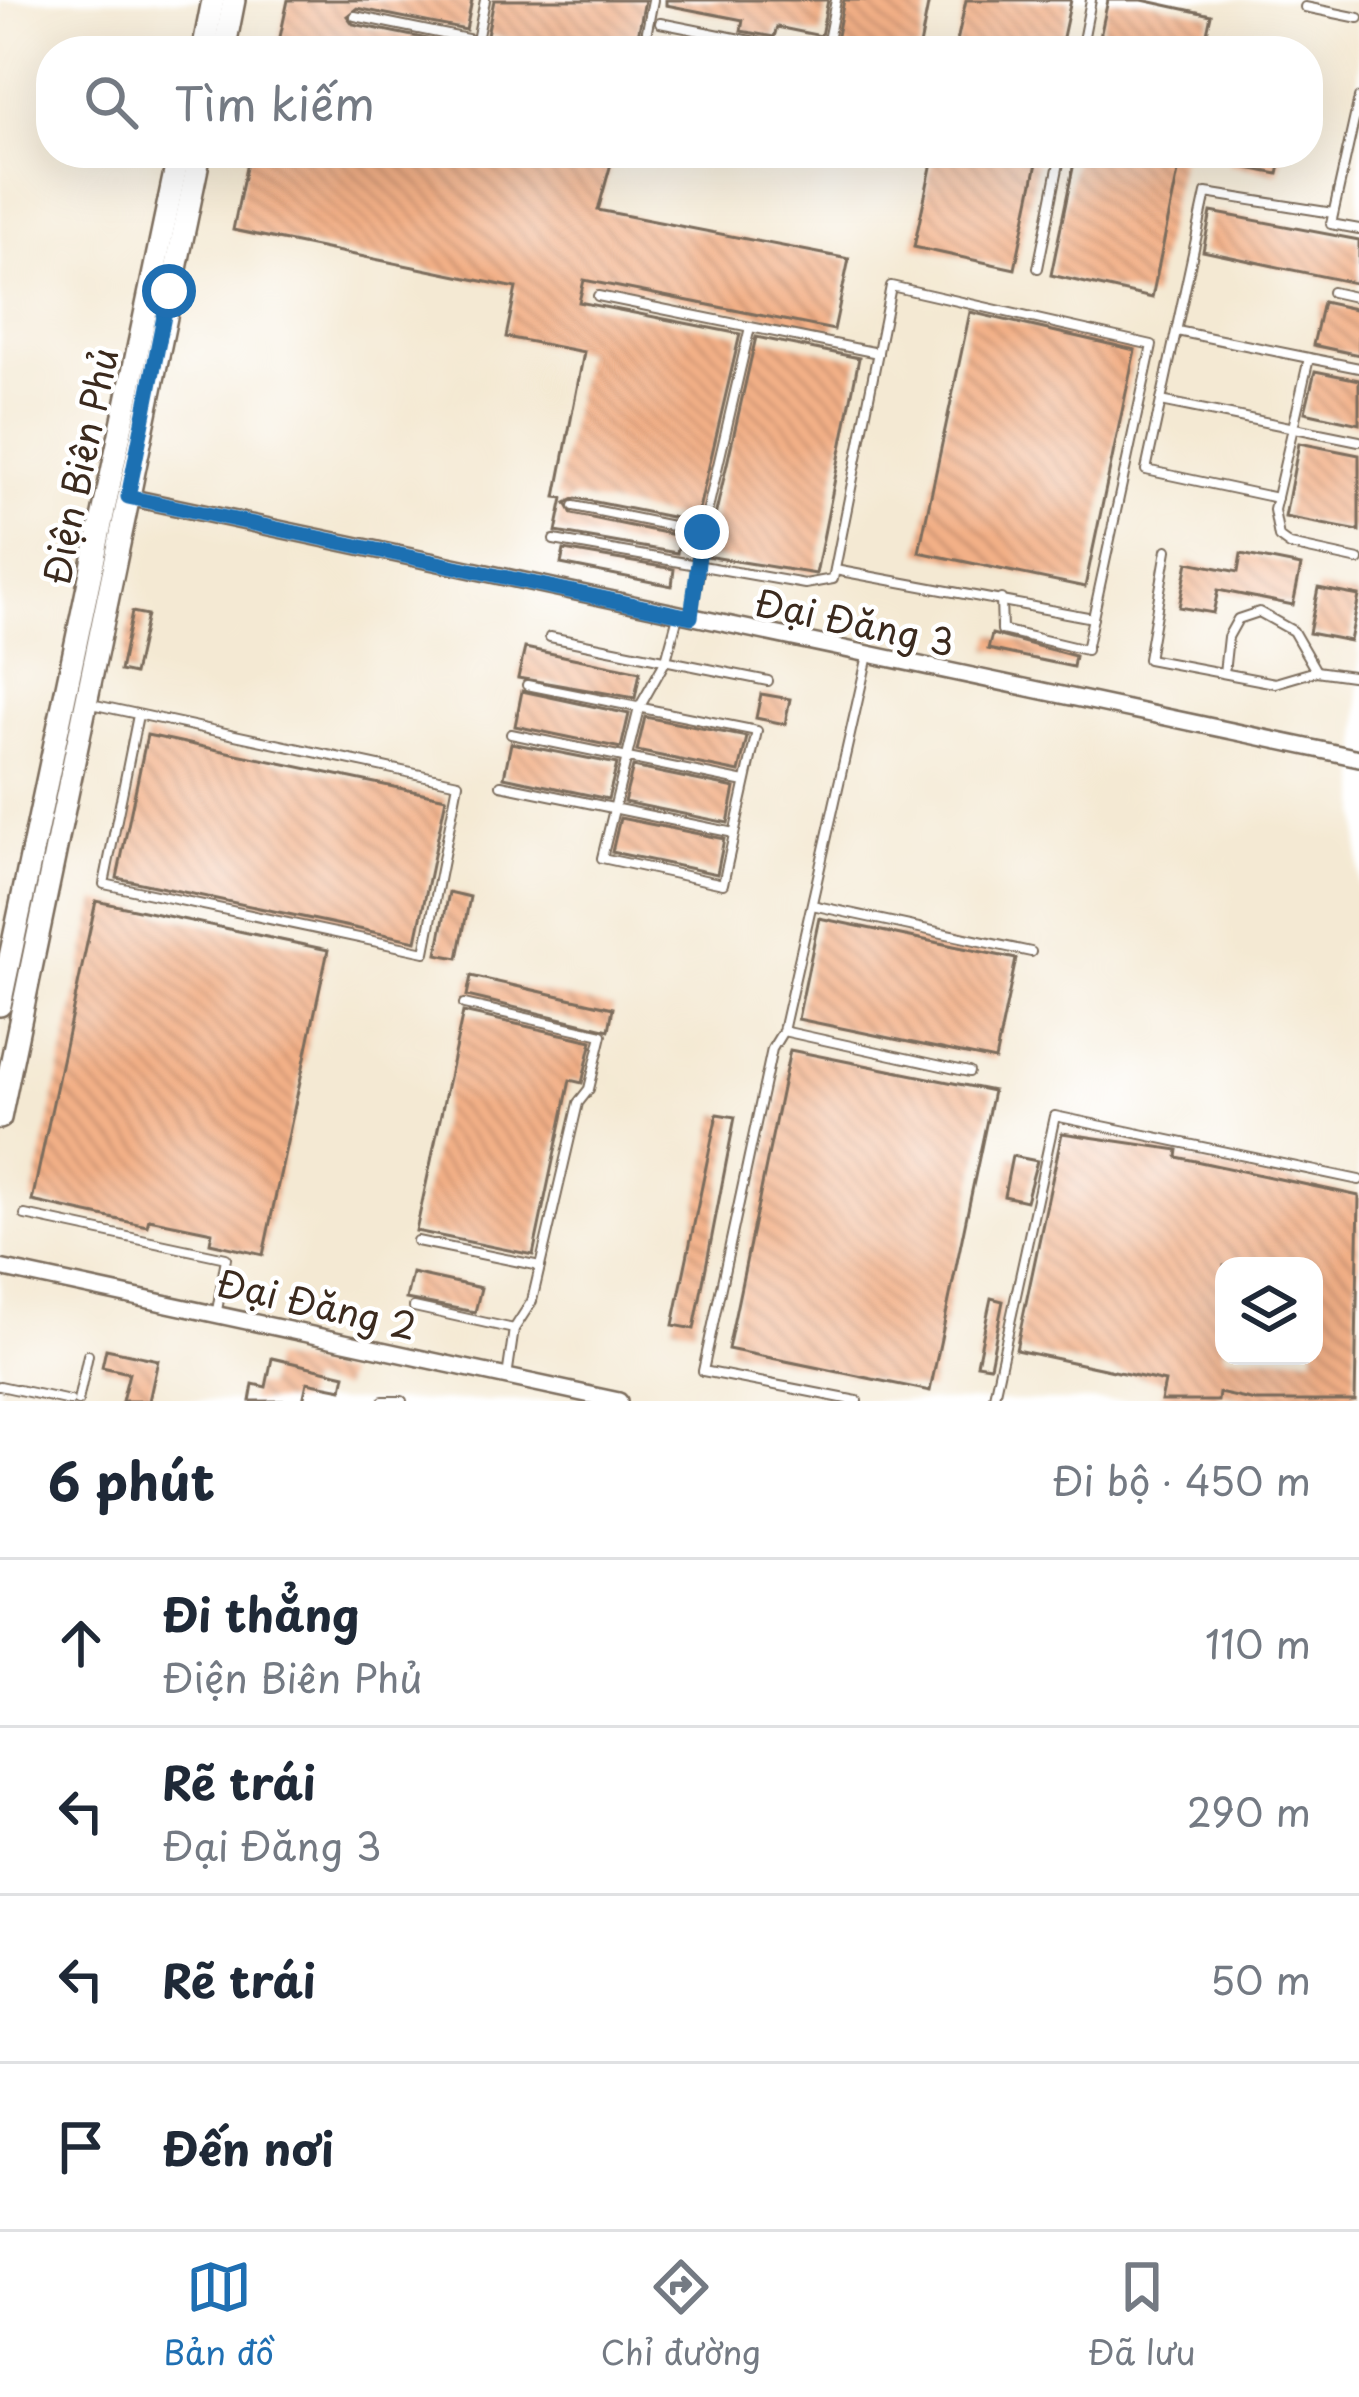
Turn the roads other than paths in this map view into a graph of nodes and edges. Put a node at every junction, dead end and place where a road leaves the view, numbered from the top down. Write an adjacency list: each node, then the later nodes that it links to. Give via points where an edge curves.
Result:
1 (213, 0): 11 (main road)
2 (234, 0): 12 (main road)
3 (485, 0): 14 (lane)
4 (653, 0): 15 (lane)
5 (836, 0): 17 (lane)
6 (1091, 0): 18 (lane)
7 (1305, 7): 9 (lane)
8 (355, 16): 13 (lane)
9 (1359, 18)
10 (660, 23): 16 (lane)
11 (205, 36)
12 (227, 36)
13 (436, 36)
14 (478, 36)
15 (646, 36)
16 (725, 36)
17 (829, 36)
18 (1084, 36)
19 (1359, 98): 20 (lane)
20 (1346, 155): 21 (lane); 25 (lane)
21 (1359, 158)
22 (176, 168): 72 (main road, Điện Biên Phủ)
23 (197, 168): 39 (main road, Điện Biên Phủ)
24 (1058, 168): 27 (lane)
25 (1333, 213): 26 (lane, via 1331,224); 32 (lane, via 1206,194)
26 (1359, 230)
27 (1038, 268)
28 (1332, 292): 30 (lane)
29 (598, 296): 31 (lane)
30 (1359, 298)
31 (750, 327): 33 (lane); 42 (lane)
32 (1177, 331): 34 (lane); 36 (lane)
33 (878, 353): 47 (lane); 50 (lane, via 891,286 1152,345)
34 (1309, 358): 35 (lane); 37 (lane)
35 (1359, 368)
36 (1161, 401): 37 (lane); 40 (lane, via 1146,470)
37 (1293, 428): 38 (lane); 40 (lane)
38 (1359, 441)
39 (128, 497): 49 (street, Đại Đăng 3); 59 (main road, Điện Biên Phủ)
40 (1277, 498): 45 (lane, via 1275,525 1290,545)
41 (574, 506): 42 (lane)
42 (702, 532): 46 (lane)
43 (554, 540): 46 (lane)
44 (1167, 550): 55 (lane, via 1148,659)
45 (1359, 560)
46 (698, 566): 47 (lane, via 805,584 833,579); 49 (lane)
47 (835, 570): 48 (lane)
48 (1001, 599): 50 (lane); 50 (lane, via 1002,630 1086,650)
49 (684, 616): 52 (street, Đại Đăng 3); 53 (lane)
50 (1093, 618)
51 (550, 637): 53 (lane)
52 (868, 655): 64 (street, Đại Đăng 3); 69 (lane)
53 (665, 660): 57 (lane); 60 (lane)
54 (1316, 671): 55 (lane, via 1275,683); 55 (lane, via 1293,631 1259,612 1238,619); 56 (lane)
55 (1223, 673)
56 (1359, 677)
57 (768, 681)
58 (527, 685): 60 (lane)
59 (86, 702): 61 (lane); 75 (main road, Điện Biên Phủ)
60 (639, 708): 63 (lane); 65 (lane, via 757,731)
61 (138, 715): 61 (lane, via 458,783 425,952 104,884)
62 (511, 734): 63 (lane)
63 (625, 758): 65 (lane); 67 (lane)
64 (1359, 758)
65 (745, 782): 68 (lane)
66 (501, 785): 67 (lane)
67 (614, 808): 68 (lane); 68 (lane, via 602,858 723,884)
68 (734, 833)
69 (812, 905): 70 (lane); 73 (lane)
70 (1030, 952)
71 (464, 1004): 79 (lane, via 602,1035)
72 (0, 1005)
73 (783, 1031): 74 (lane); 91 (lane, via 772,1049 703,1371)
74 (969, 1072)
75 (0, 1118)
76 (1359, 1180): 92 (lane, via 1055,1116)
77 (25, 1214): 82 (lane, via 226,1258)
78 (417, 1241): 79 (lane)
79 (540, 1266): 83 (lane)
80 (0, 1268): 82 (street, Đại Đăng 2)
81 (414, 1307): 83 (lane)
82 (217, 1311): 85 (street, Đại Đăng 2)
83 (514, 1329): 85 (lane)
84 (88, 1355): 87 (lane)
85 (507, 1377): 90 (street, Đại Đăng 2)
86 (0, 1386): 87 (lane)
87 (74, 1401)
88 (383, 1401): 89 (lane)
89 (401, 1401)
90 (620, 1401)
91 (857, 1401)
92 (993, 1401)

